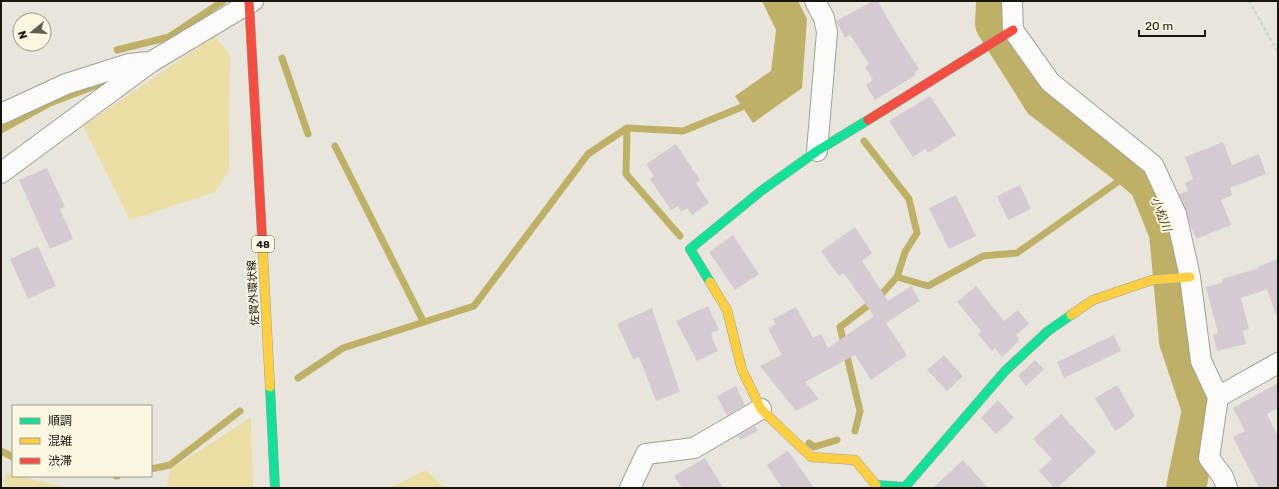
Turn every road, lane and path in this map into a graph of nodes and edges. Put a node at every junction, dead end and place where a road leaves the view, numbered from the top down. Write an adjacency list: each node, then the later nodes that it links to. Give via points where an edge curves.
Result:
1 (815, 1): 9 (street, via 824,18 827,32)
2 (1012, 1): 5 (street)
3 (1249, 1): 6 (path)
4 (250, 2): 7 (street); 15 (street, 佐賀外環状線 / 48)
5 (1014, 30): 9 (street); 11 (street, via 1050,82 1154,166 1176,214)
6 (1278, 52)
7 (151, 62): 8 (street, via 129,64 66,84); 10 (street)
8 (1, 114)
9 (817, 151): 14 (street, via 690,249 727,310 742,370)
10 (1, 173)
11 (1190, 277): 13 (street, via 1201,361); 14 (street, via 1152,280 1093,300 1048,331 1005,371 904,487 875,485 855,460 811,457)
12 (1278, 363): 13 (street)
13 (1218, 396): 17 (street, via 1209,458 1223,477)
14 (761, 409): 16 (street, via 694,448 646,454)
15 (274, 488)
16 (630, 488)
17 (1227, 488)

